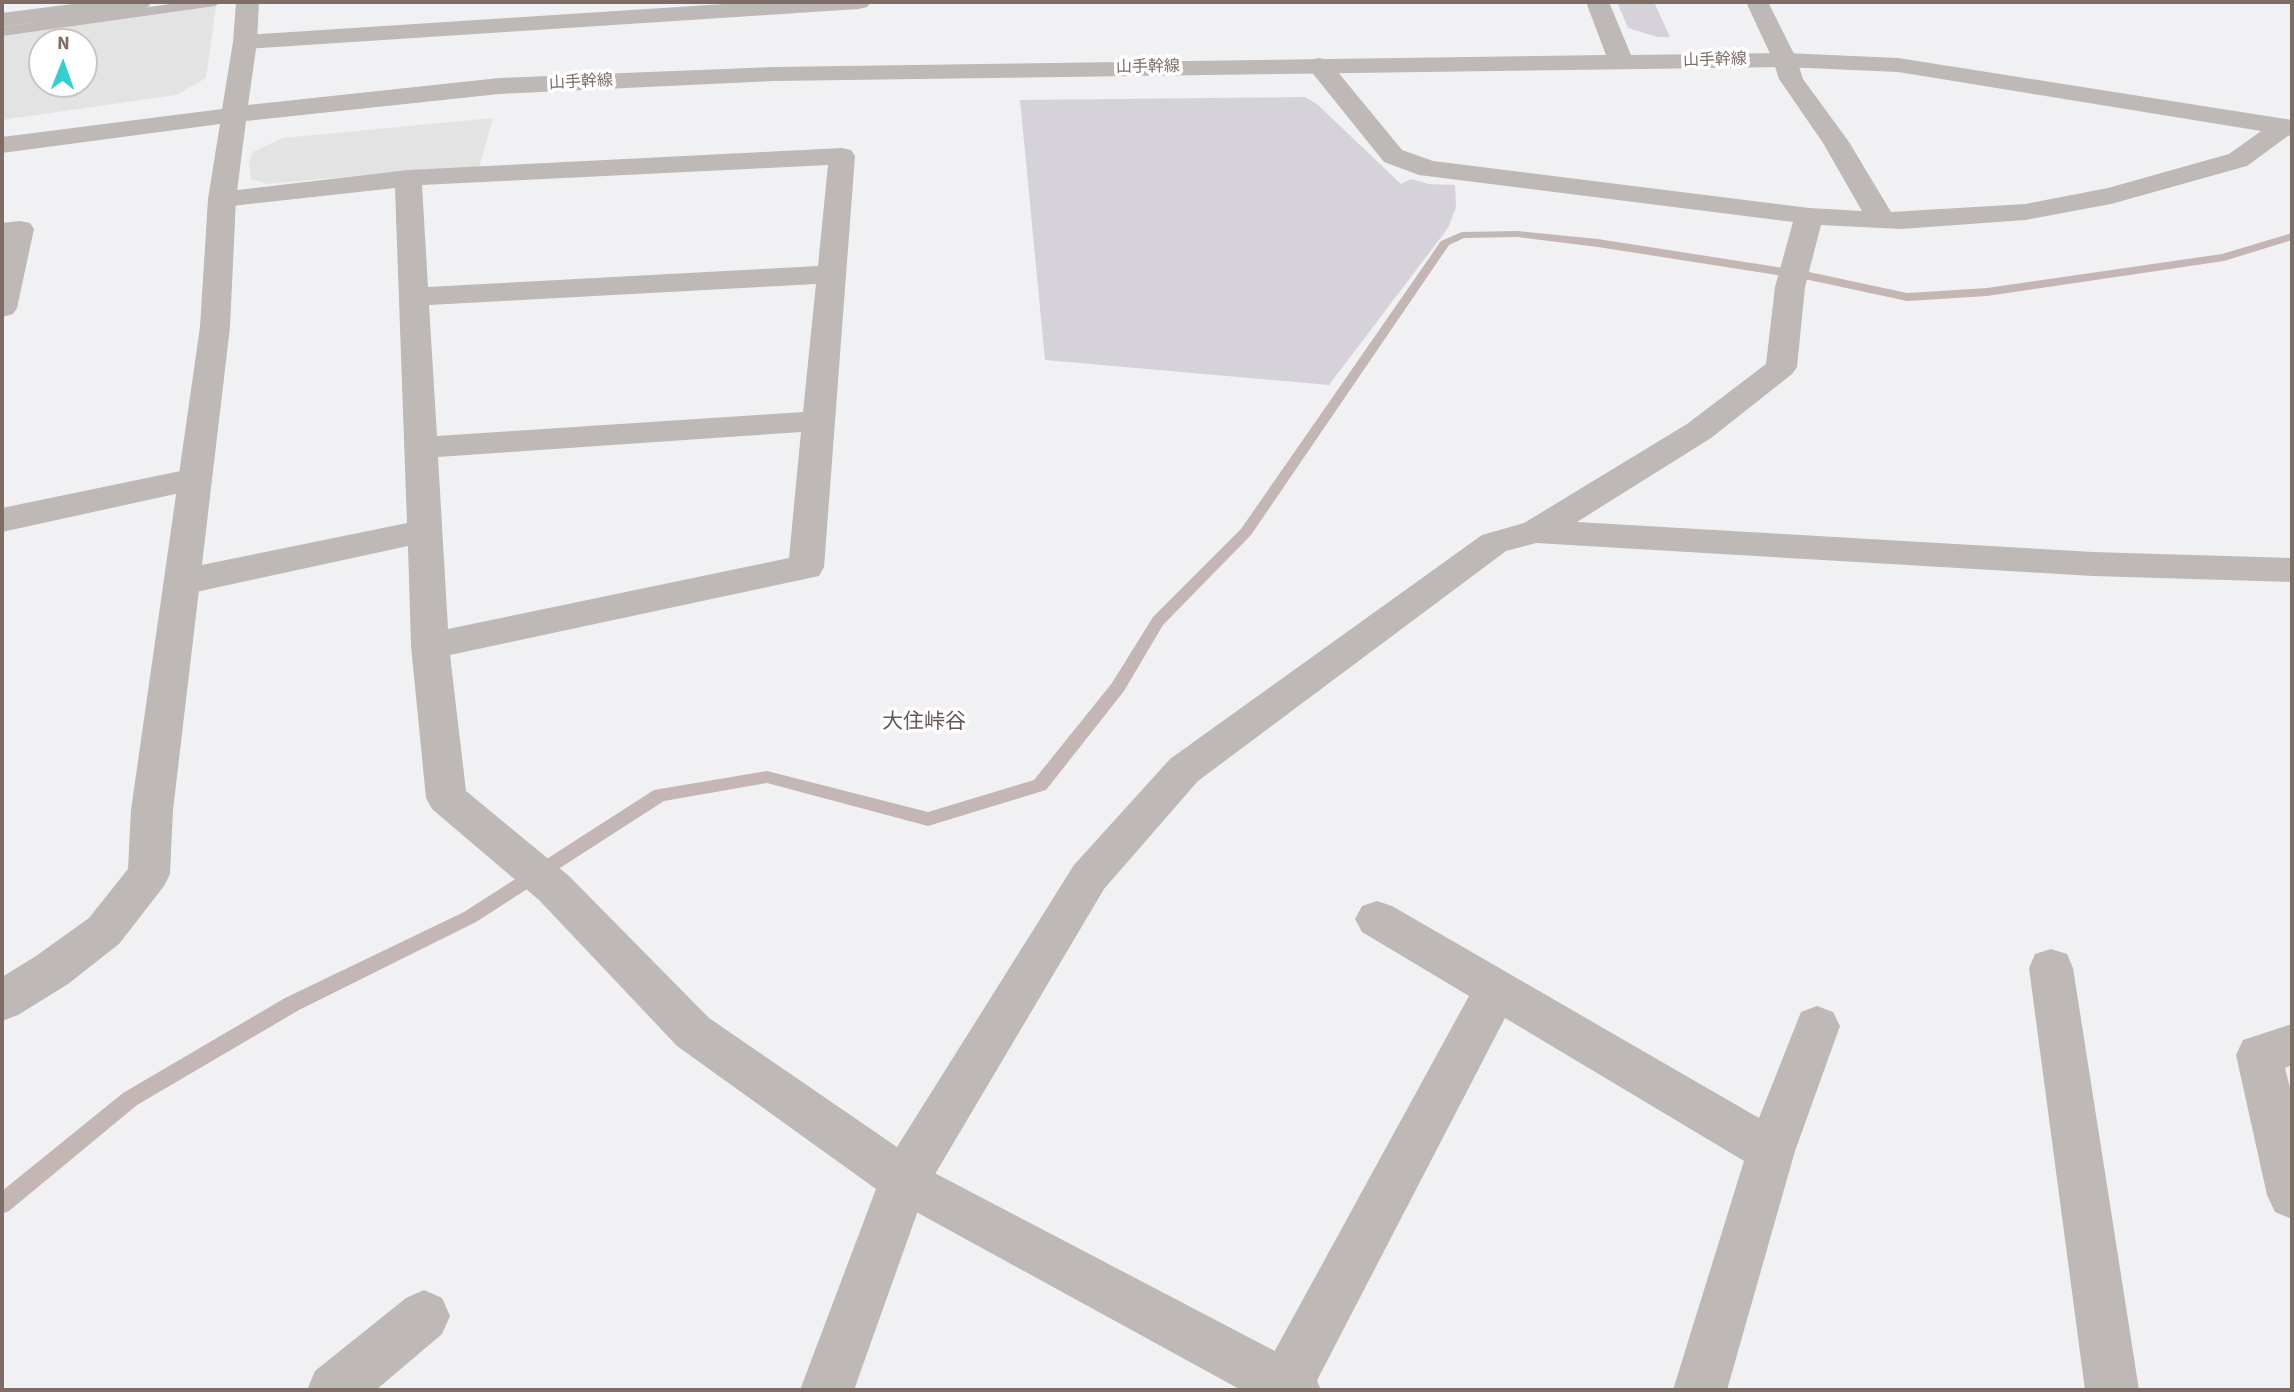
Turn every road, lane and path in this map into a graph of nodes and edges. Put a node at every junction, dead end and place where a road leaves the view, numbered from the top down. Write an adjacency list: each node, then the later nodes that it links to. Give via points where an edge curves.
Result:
1 (140, 2): 7 (street)
2 (215, 2): 9 (lane)
3 (247, 2): 10 (street)
4 (859, 2): 10 (street, via 416,21)
5 (1598, 2): 12 (street)
6 (1757, 2): 11 (street)
7 (82, 6): 8 (street)
8 (2, 20)
9 (2, 32)
10 (244, 42): 14 (street)
11 (1785, 60): 12 (street, 山手幹線); 15 (street, 山手幹線, via 1898,65); 20 (street, via 1791,79 1836,142)
12 (1622, 64): 13 (street, 山手幹線)
13 (1319, 65): 14 (street, 山手幹線, via 774,74 499,86); 19 (street, via 1394,156 1429,169)
14 (234, 114): 16 (street, 山手幹線); 18 (street)
15 (2288, 128): 20 (street, via 2238,160 2111,196 2025,212)
16 (2, 145)
17 (408, 178): 18 (street); 22 (street, via 842,156); 23 (street)
18 (222, 200): 27 (street, via 215,327)
19 (1809, 216): 20 (street); 30 (street, via 1794,274 1781,367 1699,431)
20 (1882, 220)
21 (2, 231): 24 (street, via 20,229)
22 (831, 274): 23 (street); 25 (street)
23 (414, 297): 26 (street)
24 (2, 309)
25 (818, 421): 26 (street); 33 (street, via 806,567)
26 (421, 448): 29 (street)
27 (195, 479): 28 (street); 32 (street)
28 (2, 520)
29 (424, 531): 32 (street); 33 (street)
30 (1536, 531): 31 (street, via 2093,564); 41 (street, via 1493,543 1184,770 1089,877)
31 (2292, 570)
32 (182, 582): 37 (street, via 152,810 149,874 104,931)
33 (430, 646): 41 (street, via 446,798 539,876 693,1031)
34 (1377, 919): 36 (street)
35 (2051, 968): 48 (street)
36 (1497, 989): 40 (street); 44 (street)
37 (2, 1001)
38 (1817, 1026): 40 (street)
39 (2292, 1045): 42 (street, via 2259,1055)
40 (1771, 1151): 47 (street)
41 (904, 1180): 44 (street); 46 (street)
42 (2292, 1195)
43 (424, 1316): 45 (street)
44 (1290, 1387)
45 (334, 1390)
46 (827, 1390)
47 (1700, 1390)
48 (2112, 1390)

